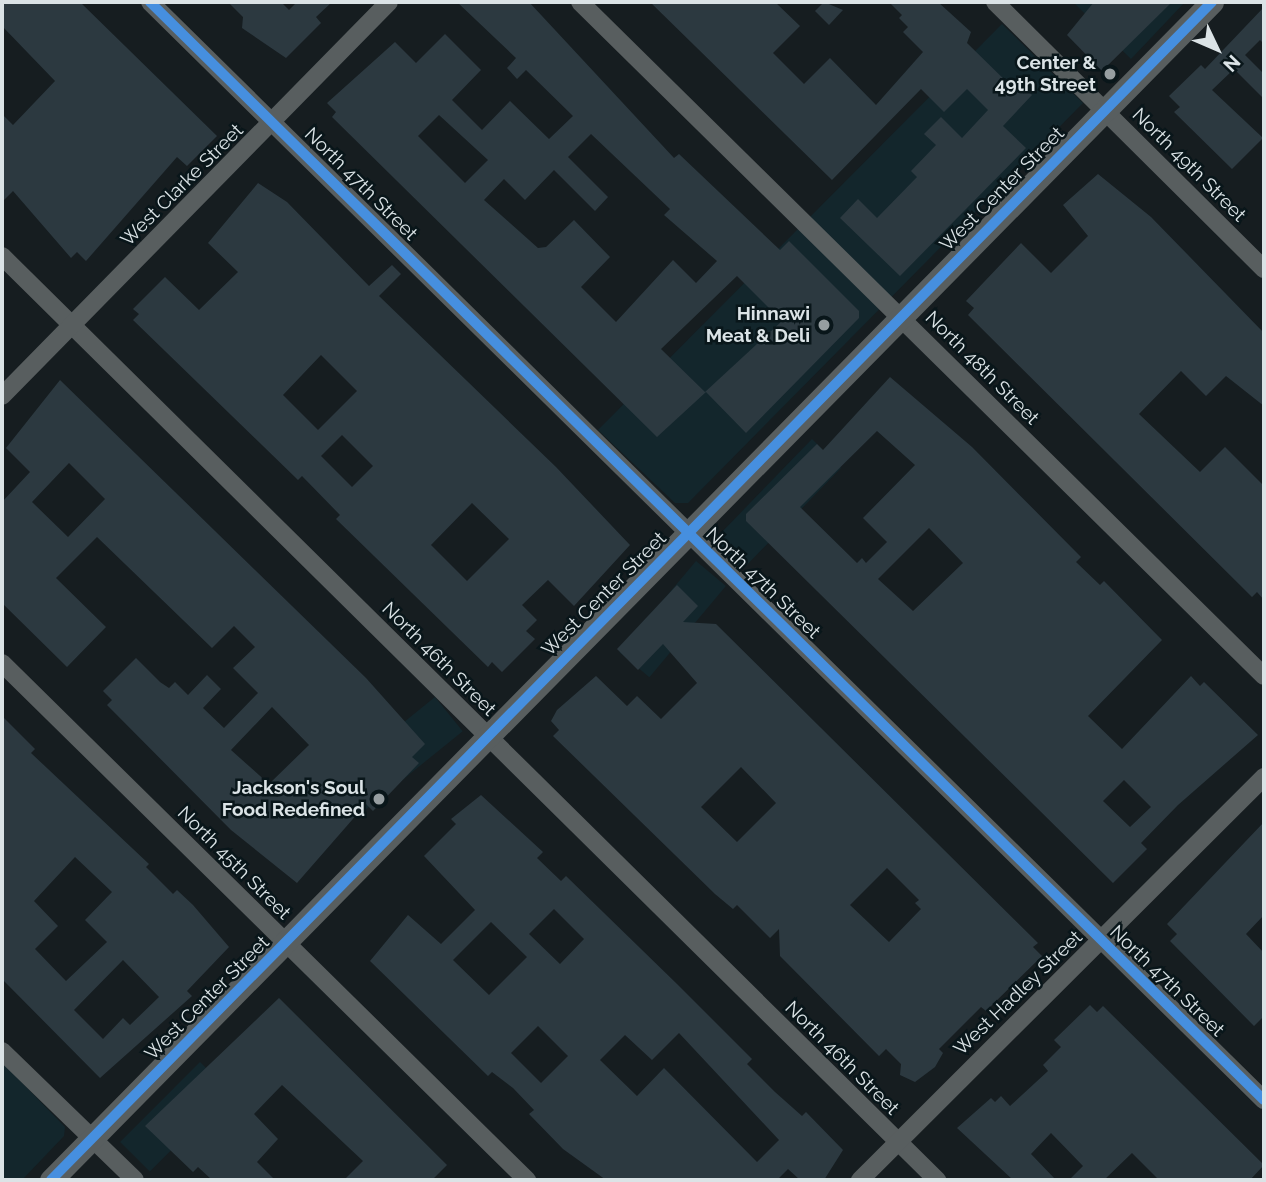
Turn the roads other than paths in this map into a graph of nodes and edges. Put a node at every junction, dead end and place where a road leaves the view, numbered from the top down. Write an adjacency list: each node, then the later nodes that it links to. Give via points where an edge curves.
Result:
1 (150, 2): 7 (street, North 47th Street)
2 (389, 2): 7 (street, West Clarke Street)
3 (580, 2): 10 (street, North 48th Street)
4 (995, 2): 6 (street, North 49th Street)
5 (1212, 2): 6 (street, West Center Street)
6 (1104, 110): 9 (street, North 49th Street); 10 (street, West Center Street)
7 (274, 122): 11 (street, West Clarke Street); 13 (street, North 47th Street)
8 (2, 256): 11 (street, North 46th Street)
9 (1264, 269)
10 (901, 317): 13 (street, West Center Street); 15 (street, North 48th Street)
11 (72, 326): 12 (street, West Clarke Street); 16 (street, North 46th Street)
12 (2, 396)
13 (688, 534): 16 (street, West Center Street); 18 (street, North 47th Street)
14 (2, 663): 19 (street, North 45th Street)
15 (1264, 676)
16 (488, 737): 19 (street, West Center Street); 23 (street, North 46th Street)
17 (1264, 777): 18 (street, West Hadley Street)
18 (1101, 941): 21 (street, North 47th Street); 23 (street, West Hadley Street)
19 (285, 943): 22 (street, West Center Street); 26 (street, North 45th Street)
20 (2, 1051): 22 (street)
21 (1264, 1100)
22 (93, 1139): 24 (street, West Center Street); 25 (street)
23 (897, 1142): 27 (street, West Hadley Street); 28 (street, North 46th Street)
24 (51, 1180)
25 (135, 1180)
26 (527, 1180)
27 (860, 1180)
28 (937, 1180)

